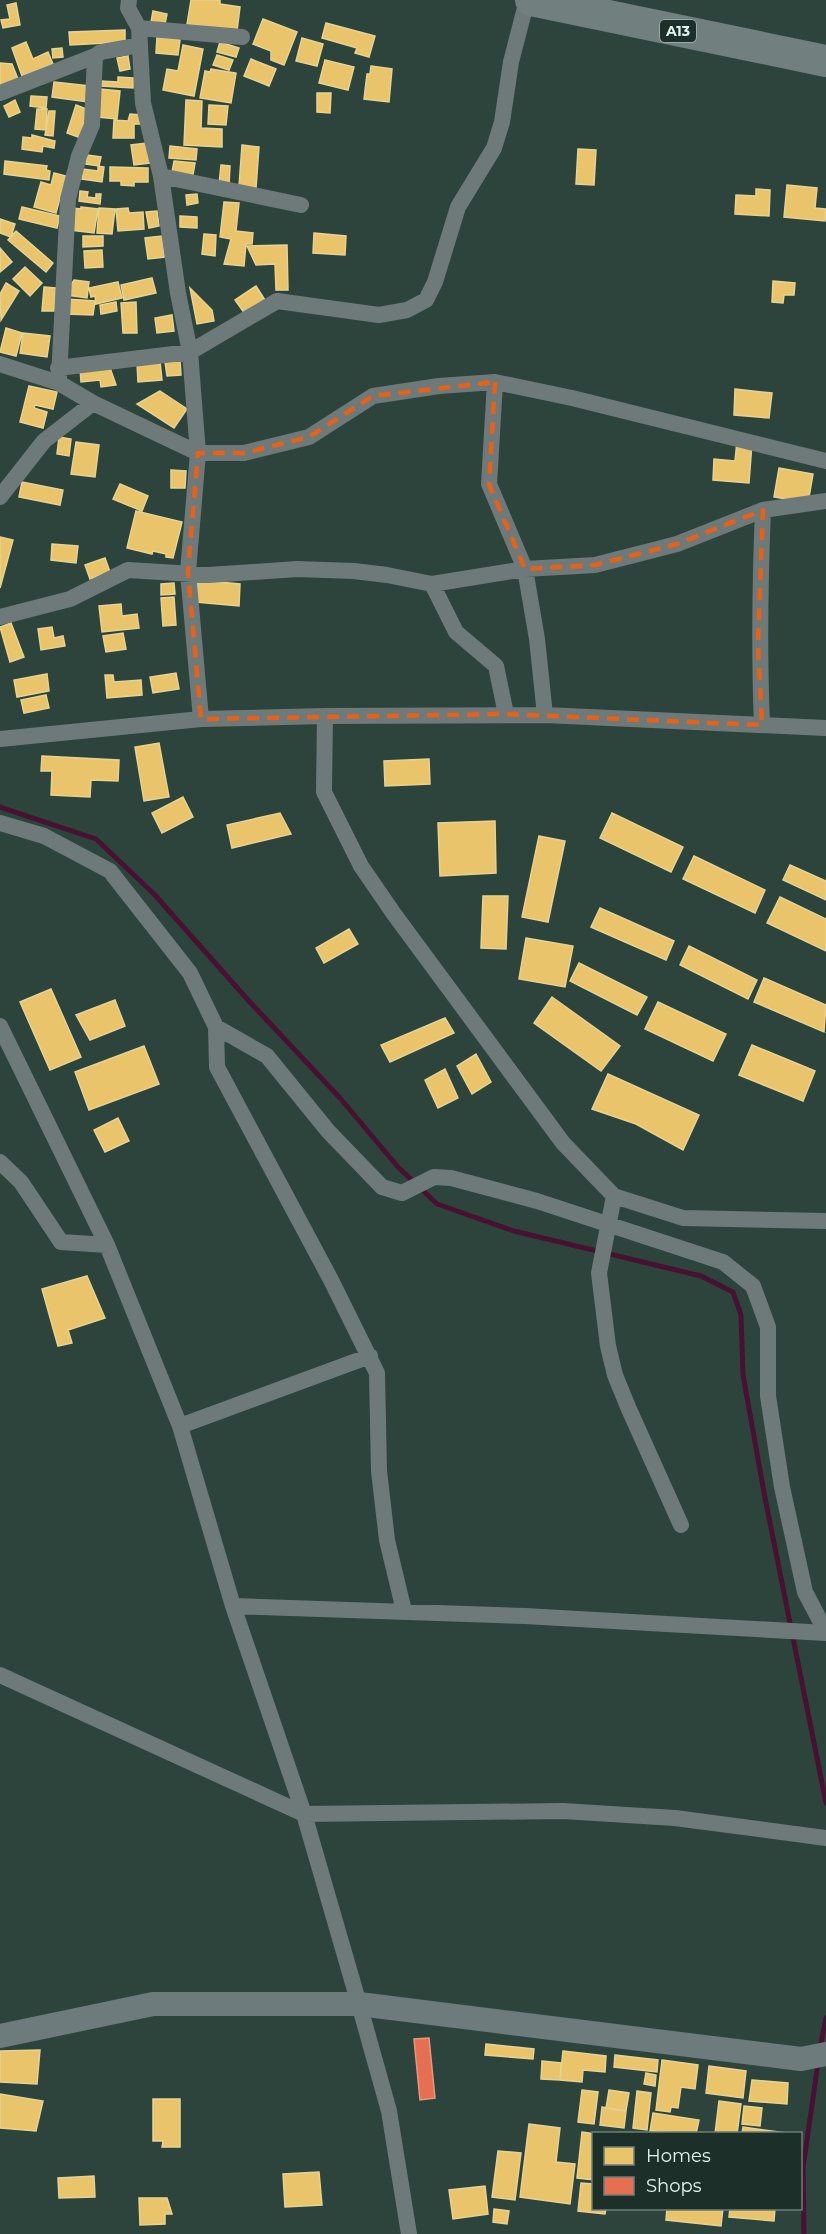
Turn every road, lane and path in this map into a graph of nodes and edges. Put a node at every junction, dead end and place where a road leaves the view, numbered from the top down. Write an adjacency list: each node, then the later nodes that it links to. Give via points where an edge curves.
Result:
1 (129, 0): 3 (street, via 128,8)
2 (529, 0): 7 (highway, A13); 11 (street, via 511,62 494,148 458,207 426,300 407,310 379,315 277,301)
3 (139, 28): 4 (street); 5 (street)
4 (242, 37)
5 (140, 45): 6 (street); 9 (street, via 143,103)
6 (95, 56): 8 (street); 13 (street, via 92,124 68,199)
7 (826, 61)
8 (0, 93)
9 (161, 176): 10 (street); 11 (street)
10 (301, 205)
11 (190, 352): 13 (street); 16 (street)
12 (0, 364): 13 (street)
13 (59, 376): 15 (street)
14 (495, 382): 16 (street, via 373,396 309,436 244,453); 17 (street); 21 (street, via 489,484)
15 (93, 403): 16 (street); 18 (street, via 44,441)
16 (198, 453): 22 (street)
17 (826, 461)
18 (0, 497)
19 (826, 501): 20 (street)
20 (763, 510): 21 (street, via 677,544 595,565); 29 (street, via 758,645)
21 (525, 569): 23 (street); 26 (street)
22 (188, 572): 23 (street, via 208,575 297,569 354,571); 24 (street, via 128,570 70,599); 28 (street)
23 (432, 584): 25 (street, via 456,632 496,666)
24 (0, 616)
25 (506, 714): 26 (street); 27 (street)
26 (545, 715): 29 (street)
27 (325, 716): 28 (street); 36 (street, via 324,792 362,866 563,1143)
28 (201, 718): 31 (street)
29 (762, 725): 30 (street)
30 (826, 728)
31 (0, 739)
32 (0, 823): 34 (street, via 44,836 110,871 190,974)
33 (0, 1026): 39 (street)
34 (216, 1026): 38 (street, via 267,1056 328,1131 382,1187 402,1193 434,1177 451,1178 537,1201); 40 (street, via 217,1067)
35 (0, 1162): 39 (street, via 21,1182 61,1242)
36 (614, 1196): 37 (street, via 683,1218); 38 (street)
37 (826, 1221)
38 (607, 1232): 42 (street, via 599,1273 615,1375); 45 (street, via 723,1262 753,1286 768,1327 768,1396 782,1487 805,1592)
39 (107, 1245): 41 (street)
40 (370, 1356): 41 (street); 44 (street, via 380,1396 380,1471 387,1540)
41 (180, 1426): 43 (street)
42 (681, 1525)
43 (233, 1606): 44 (street); 47 (street)
44 (404, 1611): 45 (street)
45 (826, 1632)
46 (0, 1675): 47 (street)
47 (304, 1814): 48 (street, via 563,1811 675,1818); 49 (street)
48 (823, 1837)
49 (359, 2004): 50 (main road, via 153,2004); 51 (main road, via 801,2059); 52 (street, via 389,2111)
50 (0, 2036)
51 (826, 2054)
52 (409, 2234)

